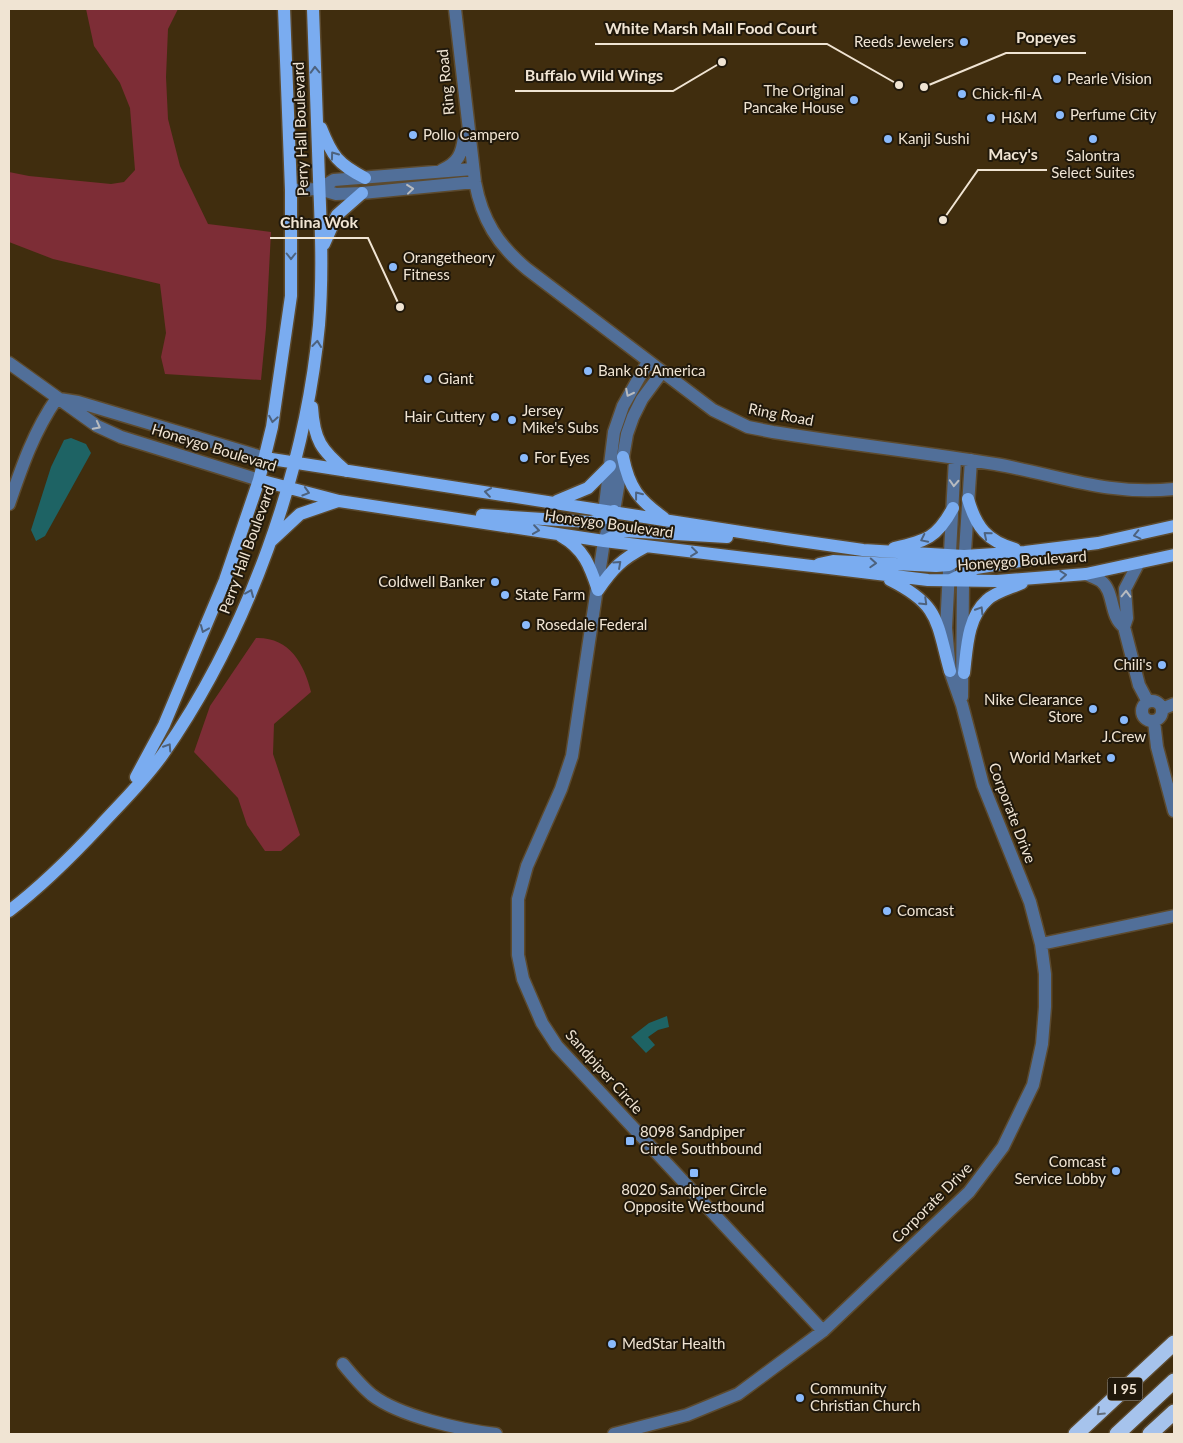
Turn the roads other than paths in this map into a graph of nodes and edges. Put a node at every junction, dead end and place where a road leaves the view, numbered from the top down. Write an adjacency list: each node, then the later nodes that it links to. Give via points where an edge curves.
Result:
1 (284, 9): 11 (main road, Perry Hall Boulevard)
2 (313, 9): 4 (main road, Perry Hall Boulevard, one-way to 2)
3 (455, 9): 5 (street, Ring Road)
4 (317, 119): 8 (main road, one-way to 4, via 335,158); 10 (main road, Perry Hall Boulevard)
5 (466, 123): 6 (street, Ring Road); 7 (street, via 462,153 450,167)
6 (473, 169): 7 (street); 9 (street, Ring Road)
7 (436, 173): 8 (street)
8 (365, 178): 10 (street, via 334,180)
9 (475, 182): 12 (street, one-way to 9); 14 (street, Ring Road, via 484,218 508,253)
10 (320, 188): 11 (street); 12 (street, via 336,194); 13 (main road, Perry Hall Boulevard)
11 (291, 190): 20 (main road, Perry Hall Boulevard, one-way to 20, via 291,296)
12 (362, 193): 13 (main road, via 337,214)
13 (322, 251): 17 (main road, Perry Hall Boulevard, one-way to 13, via 319,324)
14 (648, 362): 16 (street, Ring Road); 24 (street, one-way to 24, via 622,406 614,432)
15 (9, 363): 18 (street, Honeygo Boulevard)
16 (662, 372): 19 (street, via 633,417); 21 (street, Ring Road, via 713,410 748,427)
17 (310, 390): 23 (main road, Perry Hall Boulevard); 25 (main road, via 313,425 319,444)
18 (57, 398): 20 (street, Honeygo Boulevard); 26 (street, Honeygo Boulevard, one-way to 26, via 97,426 121,437); 32 (street, via 26,453)
19 (623, 457): 34 (street); 36 (main road, one-way to 19, via 634,491)
20 (265, 458): 23 (main road, Honeygo Boulevard); 26 (main road, Perry Hall Boulevard)
21 (956, 458): 22 (street, Ring Road); 33 (street, Corporate Drive, one-way to 33)
22 (971, 460): 28 (street, Ring Road, via 1107,489); 29 (street, Corporate Drive)
23 (295, 463): 25 (main road, Honeygo Boulevard); 27 (main road, Perry Hall Boulevard)
24 (610, 466): 31 (main road, via 588,488); 34 (street)
25 (346, 471): 31 (main road, Honeygo Boulevard, one-way to 25)
26 (259, 480): 27 (main road, Honeygo Boulevard); 66 (main road, Perry Hall Boulevard, one-way to 66, via 225,580 164,725 133,782)
27 (287, 486): 30 (main road, Honeygo Boulevard, one-way to 30); 41 (main road, Perry Hall Boulevard)
28 (1174, 489)
29 (968, 499): 45 (main road, one-way to 29, via 1002,545 984,534 972,515); 46 (street, Corporate Drive)
30 (339, 501): 35 (main road, Honeygo Boulevard); 41 (main road, via 300,514)
31 (554, 502): 34 (main road, Honeygo Boulevard)
32 (9, 504)
33 (952, 508): 44 (main road, one-way to 44, via 940,530 924,540); 48 (street, Corporate Drive)
34 (607, 513): 35 (main road, via 590,522 492,515); 36 (main road, Honeygo Boulevard); 39 (street, Sandpiper Circle)
35 (454, 518): 38 (main road, Honeygo Boulevard, one-way to 38)
36 (668, 521): 40 (main road, Honeygo Boulevard)
37 (1174, 526): 42 (main road, Honeygo Boulevard, one-way to 42)
38 (556, 533): 39 (main road, Honeygo Boulevard); 56 (main road, via 580,550)
39 (604, 541): 40 (main road, via 624,531); 43 (main road, Honeygo Boulevard); 56 (street, Sandpiper Circle)
40 (812, 542): 44 (main road, Honeygo Boulevard)
41 (269, 543): 66 (main road, Perry Hall Boulevard, one-way to 41, via 156,763 195,704 237,624)
42 (1098, 543): 45 (main road, Honeygo Boulevard); 53 (main road, via 1039,558 976,568)
43 (645, 546): 50 (main road, Honeygo Boulevard, one-way to 50); 56 (main road, one-way to 43, via 613,568)
44 (883, 551): 48 (main road, Honeygo Boulevard)
45 (1025, 552): 46 (main road, Honeygo Boulevard)
46 (964, 556): 48 (main road); 53 (street, Corporate Drive)
47 (1174, 556): 49 (main road, Honeygo Boulevard)
48 (949, 561): 50 (main road, one-way to 48, via 833,561); 55 (street, Corporate Drive)
49 (1138, 564): 51 (main road, Honeygo Boulevard); 57 (street, one-way to 49, via 1127,618 1125,589)
50 (807, 567): 52 (main road, Honeygo Boulevard)
51 (1086, 574): 54 (main road, Honeygo Boulevard, one-way to 51); 57 (street, via 1102,582 1109,594 1116,621)
52 (883, 576): 55 (main road, Honeygo Boulevard); 58 (main road, one-way to 58, via 908,589 930,607)
53 (963, 578): 54 (main road, Honeygo Boulevard); 55 (main road); 59 (street, Corporate Drive)
54 (1034, 578): 59 (main road, one-way to 54, via 971,626 987,600)
55 (948, 581): 58 (street, Corporate Drive, via 946,628)
56 (598, 590): 70 (street, Sandpiper Circle, via 572,756 527,866 518,899 516,924 523,979 542,1023 557,1046)
57 (1124, 627): 60 (street, via 1139,685)
58 (950, 671): 62 (street, Corporate Drive)
59 (964, 673): 62 (street, Corporate Drive)
60 (1148, 702): 63 (street, via 1156,702); 64 (street, via 1143,707 1143,715)
61 (1174, 704): 63 (street)
62 (962, 705): 69 (street, Corporate Drive, via 983,785 1030,902)
63 (1162, 709): 64 (street, via 1161,715)
64 (1154, 720): 65 (street, via 1157,747)
65 (1174, 812)
66 (102, 823): 67 (main road, Perry Hall Boulevard, via 66,862)
67 (9, 911)
68 (1174, 916): 69 (street)
69 (1041, 944): 70 (street, Corporate Drive, via 1046,990 1041,1051 1032,1085 1007,1141 969,1192)
70 (823, 1332): 76 (street, Corporate Drive, via 738,1394 687,1415)
71 (1174, 1343): 77 (highway, I 95, one-way to 77)
72 (342, 1364): 75 (street, via 373,1396 389,1404 435,1421)
73 (1174, 1381): 78 (highway)
74 (1174, 1412): 79 (highway)
75 (496, 1434)
76 (614, 1434)
77 (1076, 1434)
78 (1117, 1434)
79 (1150, 1434)

